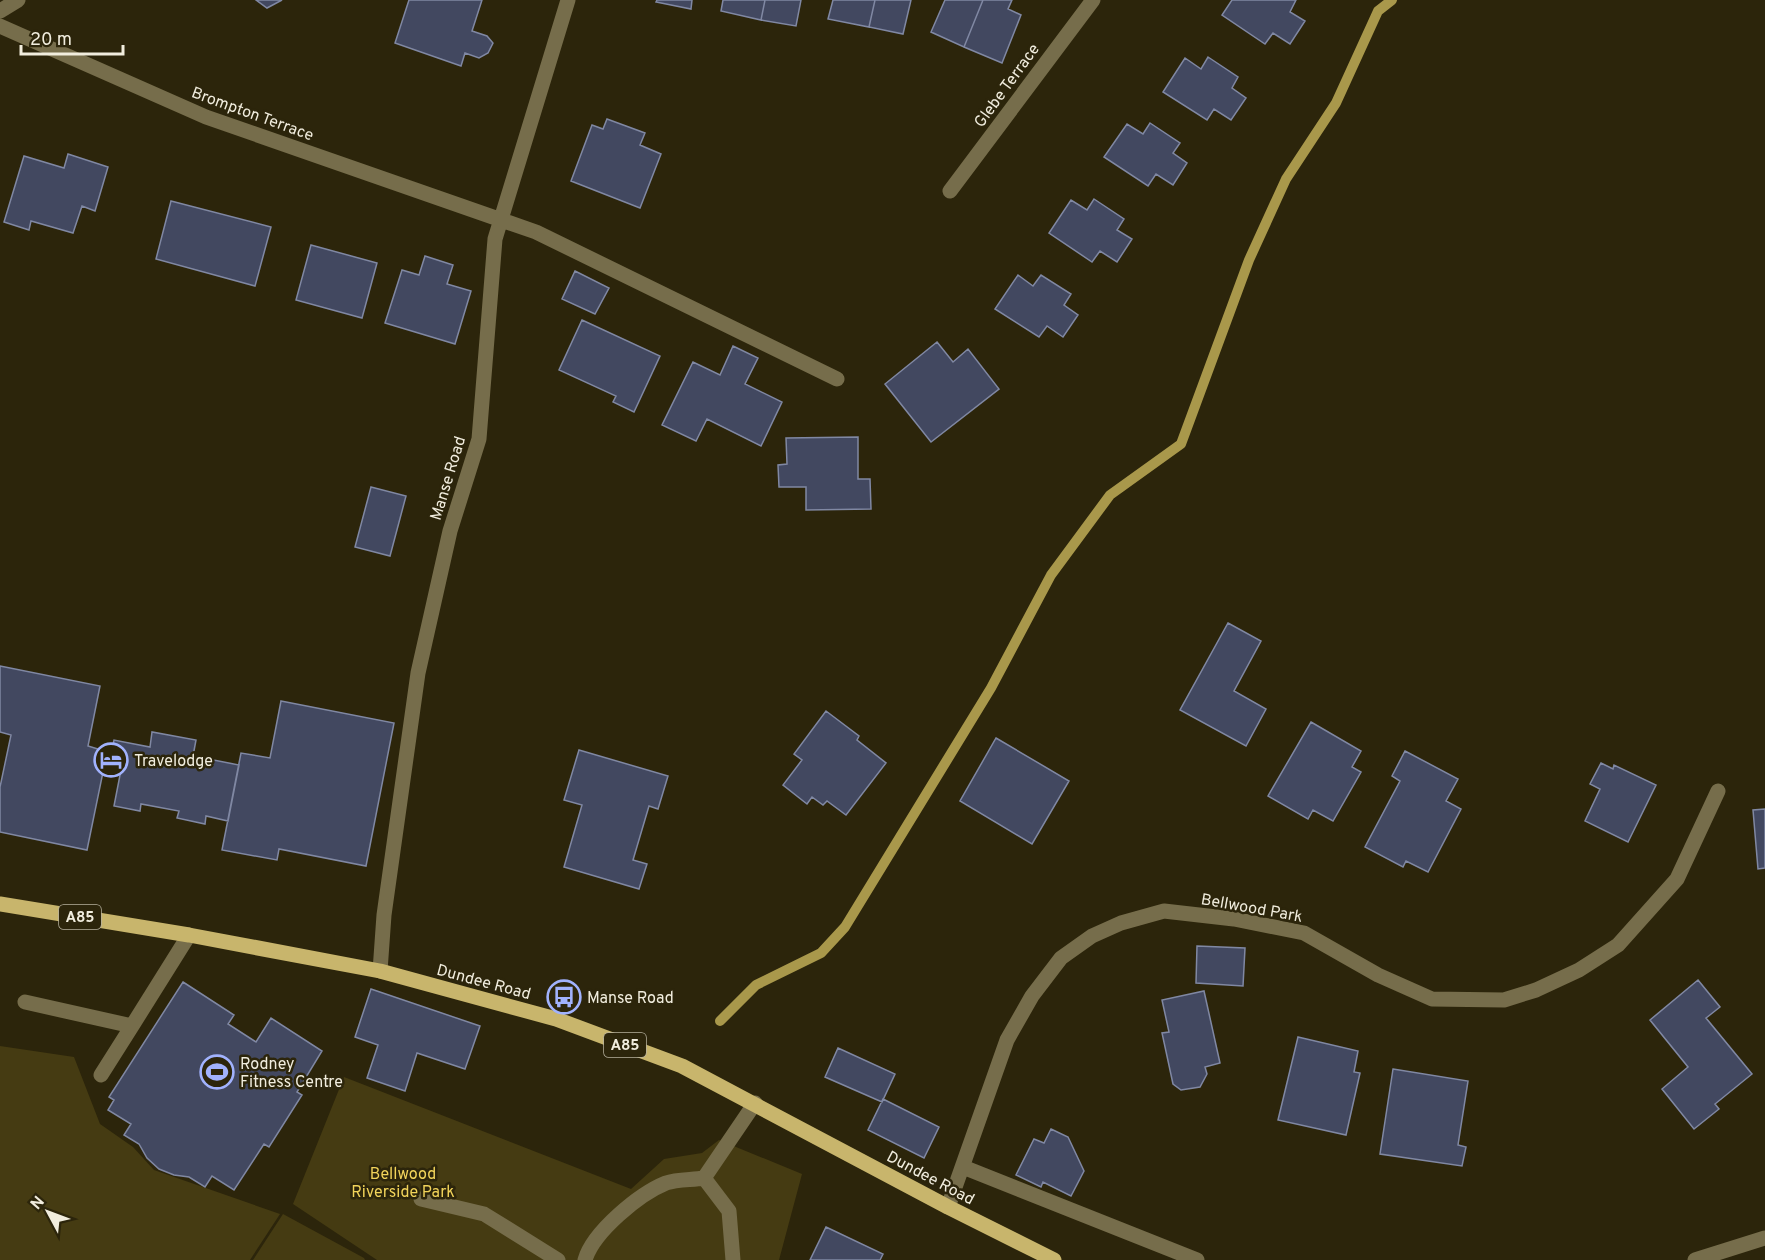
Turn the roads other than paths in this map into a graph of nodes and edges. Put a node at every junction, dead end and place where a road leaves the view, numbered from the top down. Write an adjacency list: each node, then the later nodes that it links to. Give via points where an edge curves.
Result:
1 (18, 0): 4 (street)
2 (568, 0): 7 (street, Manse Road)
3 (1093, 0): 6 (street, Glebe Terrace)
4 (0, 11)
5 (0, 26): 7 (street, Brompton Terrace, via 206,117)
6 (950, 191)
7 (500, 220): 8 (street, Brompton Terrace, via 536,232); 12 (street, Manse Road, via 495,239 479,439 450,531 418,673 384,915)
8 (837, 379)
9 (1718, 791): 17 (street, Bellwood Park, via 1677,879 1618,945 1579,970 1504,1000 1432,999 1378,975 1304,933 1234,919 1164,911 1092,936 1061,958 1027,1005 1008,1040)
10 (0, 904): 11 (main road, Dundee Road / A85)
11 (189, 935): 12 (main road, Dundee Road / A85); 14 (street)
12 (380, 971): 16 (main road, Dundee Road / A85, via 556,1018 682,1066)
13 (25, 1002): 14 (street)
14 (132, 1026): 15 (street)
15 (101, 1075)
16 (755, 1103): 18 (street); 20 (main road, Dundee Road / A85)
17 (963, 1167): 20 (street, Bellwood Park); 26 (street)
18 (704, 1178): 22 (street, via 668,1182 641,1197 610,1223); 24 (street, via 729,1211)
19 (421, 1199): 23 (street, via 484,1214)
20 (948, 1207): 25 (main road, Dundee Road / A85)
21 (1765, 1238): 27 (street)
22 (583, 1259)
23 (558, 1260)
24 (733, 1260)
25 (1054, 1260)
26 (1197, 1260)
27 (1695, 1260)

